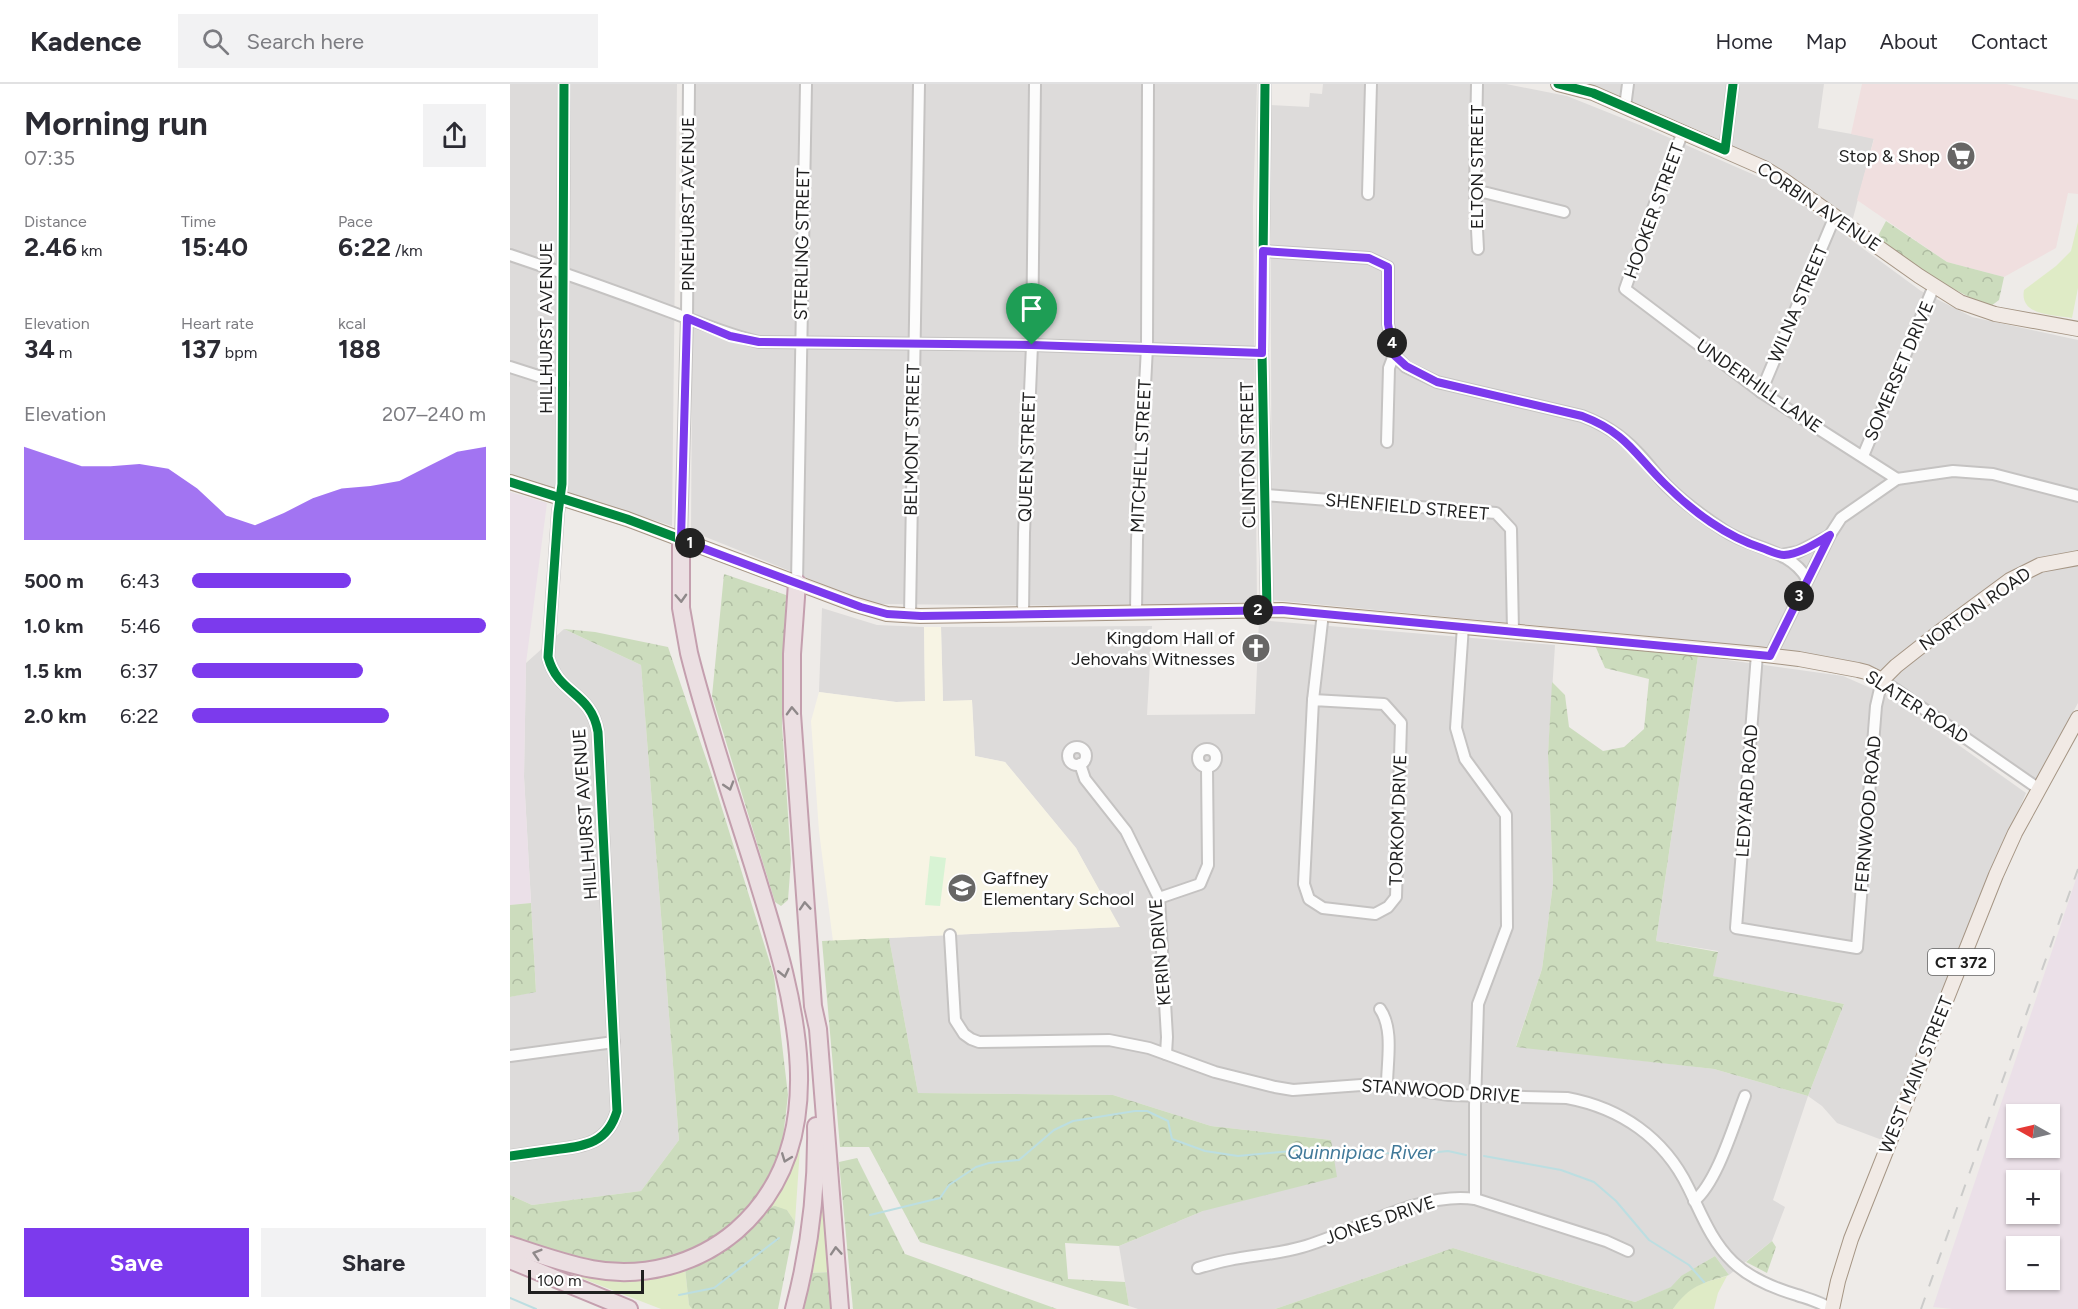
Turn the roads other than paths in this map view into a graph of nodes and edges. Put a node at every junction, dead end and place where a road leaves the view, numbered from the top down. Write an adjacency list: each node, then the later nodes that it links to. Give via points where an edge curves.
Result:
1 (564, 84): 23 (street, HILLHURST AVENUE)
2 (689, 84): 26 (street, PINEHURST AVENUE)
3 (806, 84): 28 (street, STERLING STREET)
4 (919, 84): 29 (street, BELMONT STREET)
5 (1035, 84): 30 (street, QUEEN STREET)
6 (1148, 84): 31 (street, MITCHELL STREET)
7 (1265, 84): 21 (street, CLINTON STREET)
8 (1371, 84): 17 (street)
9 (1478, 84): 16 (street, ELTON STREET)
10 (1558, 84): 13 (main road, CORBIN AVENUE, via 1585,90)
11 (1628, 84): 13 (street)
12 (1733, 84): 15 (street)
13 (1625, 107): 14 (main road, CORBIN AVENUE)
14 (1683, 132): 15 (main road, CORBIN AVENUE); 25 (street, HOOKER STREET)
15 (1725, 150): 19 (main road, CORBIN AVENUE, via 1773,173)
16 (1475, 190): 18 (street); 20 (street, ELTON STREET)
17 (1368, 194)
18 (1564, 212)
19 (1835, 216): 24 (main road, CORBIN AVENUE); 36 (street, WILNA STREET)
20 (1478, 249)
21 (1263, 251): 32 (street, CLINTON STREET); 33 (street, via 1369,258 1388,267 1388,324)
22 (510, 255): 23 (street)
23 (563, 272): 26 (street); 35 (street, HILLHURST AVENUE)
24 (1934, 286): 27 (main road, CORBIN AVENUE, via 1981,310); 38 (street, SOMERSET DRIVE)
25 (1625, 289): 36 (street, UNDERHILL LANE)
26 (687, 318): 28 (street, via 730,336 759,342); 45 (street, PINEHURST AVENUE)
27 (2078, 329)
28 (800, 343): 29 (street); 49 (street, STERLING STREET)
29 (913, 345): 30 (street); 54 (street, BELMONT STREET)
30 (1032, 345): 31 (street); 53 (street, QUEEN STREET)
31 (1147, 347): 32 (street); 51 (street, MITCHELL STREET)
32 (1262, 353): 41 (street, CLINTON STREET)
33 (1394, 355): 37 (street, via 1389,368); 46 (street, via 1437,382 1598,422 1636,450 1666,485 1726,532)
34 (510, 367): 35 (street)
35 (563, 384): 43 (street, HILLHURST AVENUE)
36 (1761, 392): 38 (street, UNDERHILL LANE)
37 (1388, 442)
38 (1863, 456): 39 (street, UNDERHILL LANE)
39 (1897, 479): 42 (street, via 1953,471 1993,474); 44 (street, via 1841,518)
40 (510, 483): 43 (main road, SLATER ROAD)
41 (1265, 495): 50 (street, CLINTON STREET); 56 (street, SHENFIELD STREET, via 1496,513 1511,529)
42 (2078, 496)
43 (561, 498): 45 (main road, SLATER ROAD); 69 (street, HILLHURST AVENUE, via 548,657 556,678 588,705 598,732)
44 (1830, 535): 46 (street, via 1798,552); 48 (street)
45 (681, 540): 49 (main road, SLATER ROAD); 72 (highway, one-way to 72, via 680,593 687,645 776,941 792,1007)
46 (1782, 555): 48 (street, via 1797,565)
47 (2078, 558): 58 (main road, NORTON ROAD, via 2040,565 2010,580 1896,666)
48 (1807, 579): 57 (street)
49 (797, 583): 54 (main road, SLATER ROAD, via 868,609); 67 (highway, one-way to 49, via 792,714)
50 (1266, 610): 51 (main road, SLATER ROAD); 52 (main road, SLATER ROAD)
51 (1136, 612): 53 (main road, SLATER ROAD)
52 (1323, 613): 55 (main road, SLATER ROAD); 59 (street, TORKOM DRIVE)
53 (1023, 614): 54 (main road, SLATER ROAD)
54 (910, 615)
55 (1463, 626): 56 (main road, SLATER ROAD); 74 (street, via 1456,728 1465,759 1506,815 1507,927 1478,1004)
56 (1513, 631): 57 (main road, SLATER ROAD)
57 (1763, 655): 58 (main road, SLATER ROAD, via 1858,670); 66 (street, LEDYARD ROAD, via 1736,928)
58 (1882, 681): 63 (street, SLATER ROAD); 66 (street, FERNWOOD ROAD, via 1876,705)
59 (1313, 700): 59 (street, TORKOM DRIVE, via 1304,884 1309,898 1323,908 1375,914 1388,908 1396,897 1401,723 1384,704)
60 (2078, 718): 63 (main road, WEST MAIN STREET / CT 372)
61 (1080, 764): 64 (street, KERIN DRIVE, via 1085,778 1126,831)
62 (1207, 767): 64 (street, via 1208,865 1200,884)
63 (2039, 789): 87 (main road, WEST MAIN STREET / CT 372, via 2004,856 1942,1009 1848,1247)
64 (1159, 898): 70 (street, KERIN DRIVE)
65 (950, 935): 70 (street, STANWOOD DRIVE, via 955,1020 971,1039 988,1043 1109,1040)
66 (1857, 948)
67 (813, 1006): 85 (highway, via 810,1027 816,1111 815,1180 807,1248); 86 (highway, one-way to 67)
68 (1380, 1009): 73 (street, via 1388,1029)
69 (614, 1042): 71 (street); 76 (street, HILLHURST AVENUE, via 617,1111 609,1129 586,1145)
70 (1166, 1054): 73 (street, STANWOOD DRIVE, via 1275,1088)
71 (510, 1056)
72 (799, 1060): 79 (highway, one-way to 79, via 796,1124 782,1168 755,1211 717,1245 666,1267 622,1272 585,1268); 84 (highway, via 805,1114 804,1183 799,1234)
73 (1386, 1085): 74 (street, STANWOOD DRIVE)
74 (1475, 1096): 77 (street); 78 (street, STANWOOD DRIVE, via 1567,1098 1611,1110 1657,1143 1673,1161)
75 (1745, 1096): 78 (street, via 1712,1180)
76 (510, 1156)
77 (1475, 1199): 80 (street, JONES DRIVE, via 1606,1240); 82 (street, JONES DRIVE, via 1437,1200 1305,1246)
78 (1694, 1201): 87 (street, STANWOOD DRIVE, via 1718,1244 1742,1269 1767,1285)
79 (510, 1245)
80 (1628, 1251)
81 (510, 1260): 83 (highway)
82 (1198, 1268)
83 (629, 1309)
84 (783, 1309)
85 (794, 1309)
86 (840, 1309)
87 (1832, 1309)

